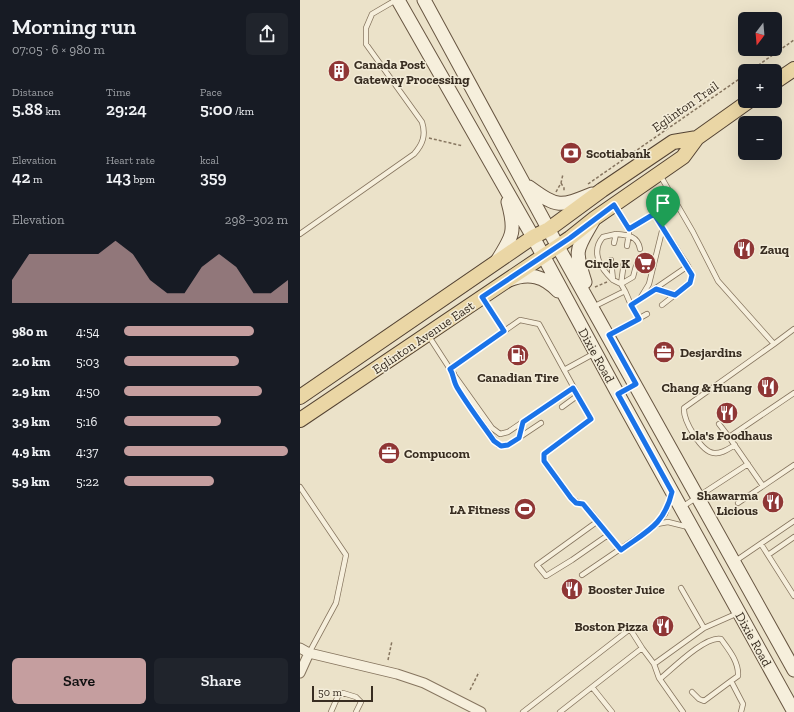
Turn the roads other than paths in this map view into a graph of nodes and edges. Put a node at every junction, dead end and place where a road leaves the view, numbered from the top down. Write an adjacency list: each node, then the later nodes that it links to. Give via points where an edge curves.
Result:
1 (397, 0): 8 (main road, Dixie Road); 16 (lane, via 372,14 366,28 366,44 422,122 425,131 420,146 414,154)
2 (424, 0): 9 (main road, Dixie Road)
3 (794, 69): 4 (main road)
4 (782, 77)
5 (739, 108): 6 (main road, Eglinton Avenue East)
6 (697, 138): 7 (main road, Eglinton Avenue East, via 683,157); 10 (main road, Eglinton Avenue East, via 673,142)
7 (659, 174): 11 (main road, Eglinton Avenue East); 48 (lane, via 718,281)
8 (502, 181): 19 (main road, Dixie Road); 27 (main road, via 513,221 512,235)
9 (527, 186): 10 (main road, via 547,200 561,204 568,204); 14 (main road, Dixie Road)
10 (602, 190): 14 (main road, Eglinton Avenue East)
11 (614, 205): 12 (main road, Eglinton Avenue East); 15 (lane)
12 (595, 218): 21 (main road, Eglinton Avenue East); 41 (main road, via 578,248 578,257)
13 (663, 227): 15 (lane, via 654,214); 29 (lane); 37 (lane, via 649,284)
14 (549, 229): 19 (main road, Eglinton Avenue East); 21 (main road, Dixie Road)
15 (629, 229): 18 (lane)
16 (300, 234)
17 (616, 234): 18 (lane); 20 (lane); 30 (lane, via 603,237 597,255 600,266)
18 (628, 235): 22 (lane); 23 (lane, via 636,238)
19 (533, 237): 24 (main road, Dixie Road); 27 (main road, Eglinton Avenue East)
20 (614, 243)
21 (558, 246): 24 (main road, Eglinton Avenue East); 41 (main road, Dixie Road)
22 (627, 246)
23 (640, 249)
24 (543, 256): 32 (main road, Eglinton Avenue East); 38 (main road, Dixie Road)
25 (611, 260): 30 (lane)
26 (624, 262): 31 (lane)
27 (496, 264): 59 (main road, Eglinton Avenue East)
28 (636, 266): 31 (lane, via 633,277)
29 (688, 266): 33 (lane); 35 (lane, via 692,279)
30 (613, 280): 31 (lane)
31 (621, 284): 34 (lane)
32 (497, 286): 36 (main road, Eglinton Avenue East); 38 (main road, via 516,278 536,276 551,284)
33 (656, 289): 35 (lane); 37 (lane)
34 (625, 291): 39 (lane); 41 (lane)
35 (675, 295): 40 (lane)
36 (482, 297): 45 (lane); 46 (main road, Eglinton Avenue East)
37 (638, 300): 39 (lane)
38 (567, 301): 49 (main road, Dixie Road)
39 (631, 305): 43 (lane)
40 (662, 305)
41 (593, 307): 47 (main road, Dixie Road)
42 (646, 314): 43 (lane)
43 (639, 319): 47 (lane)
44 (794, 329): 48 (lane)
45 (504, 331): 50 (lane); 51 (lane, via 520,320 539,324)
46 (427, 334): 50 (lane); 62 (main road, Eglinton Avenue East)
47 (609, 335): 53 (main road, Dixie Road)
48 (774, 344): 58 (lane)
49 (596, 353): 51 (lane); 56 (main road, Dixie Road)
50 (450, 369): 52 (lane)
51 (564, 370): 54 (lane)
52 (454, 374): 63 (lane, via 497,433 506,433); 67 (lane, via 457,387 496,443 506,446)
53 (636, 384): 56 (main road); 74 (main road, Dixie Road)
54 (573, 388): 57 (lane); 63 (lane)
55 (794, 393): 66 (lane)
56 (618, 394): 73 (main road, Dixie Road)
57 (578, 396): 61 (lane); 77 (lane, via 591,419 544,454 543,459 571,498 576,503 583,504)
58 (699, 396): 60 (lane); 68 (lane, via 684,408 683,416 705,450 721,453)
59 (300, 397)
60 (704, 402)
61 (562, 407)
62 (300, 420)
63 (523, 422): 67 (lane)
64 (541, 423): 67 (lane)
65 (719, 424): 66 (lane)
66 (729, 437): 68 (lane)
67 (519, 438)
68 (735, 445): 69 (lane)
69 (748, 464): 71 (lane); 74 (lane)
70 (794, 465): 71 (lane)
71 (763, 486): 75 (lane)
72 (300, 487): 95 (lane, via 346,555 336,603)
73 (672, 492): 76 (main road, Dixie Road); 79 (lane, via 665,514)
74 (697, 497): 76 (lane); 86 (main road, Dixie Road)
75 (738, 503)
76 (681, 508): 80 (main road, Dixie Road)
77 (598, 521): 81 (lane); 81 (lane, via 537,564 546,576)
78 (794, 521): 83 (lane)
79 (657, 524): 80 (lane, via 673,522); 84 (lane)
80 (693, 528): 87 (main road, Dixie Road)
81 (608, 535): 84 (lane)
82 (794, 537): 85 (lane)
83 (761, 544): 85 (lane); 86 (lane)
84 (621, 550): 88 (lane)
85 (768, 555): 90 (lane)
86 (734, 562): 87 (main road); 97 (main road, Dixie Road)
87 (718, 573): 91 (main road, Dixie Road)
88 (582, 575)
89 (681, 588): 92 (lane)
90 (794, 596)
91 (739, 612): 92 (lane); 103 (main road, Dixie Road)
92 (704, 628): 96 (lane)
93 (300, 648): 95 (street)
94 (642, 648): 96 (lane); 101 (lane); 107 (lane, via 630,629)
95 (309, 653): 98 (street); 106 (street, via 424,683)
96 (654, 664): 99 (lane)
97 (794, 670)
98 (300, 674)
99 (660, 680): 100 (lane, via 713,638 721,638 739,669 738,676); 110 (lane)
100 (730, 681): 102 (lane, via 704,700); 111 (lane, via 743,704)
101 (592, 687): 108 (lane); 109 (lane)
102 (692, 692)
103 (790, 708)
104 (331, 712): 105 (lane, via 338,696 343,693 356,697 361,702)
105 (356, 712)
106 (481, 712)
107 (523, 712)
108 (560, 712)
109 (612, 712)
110 (683, 712)
111 (741, 712)

